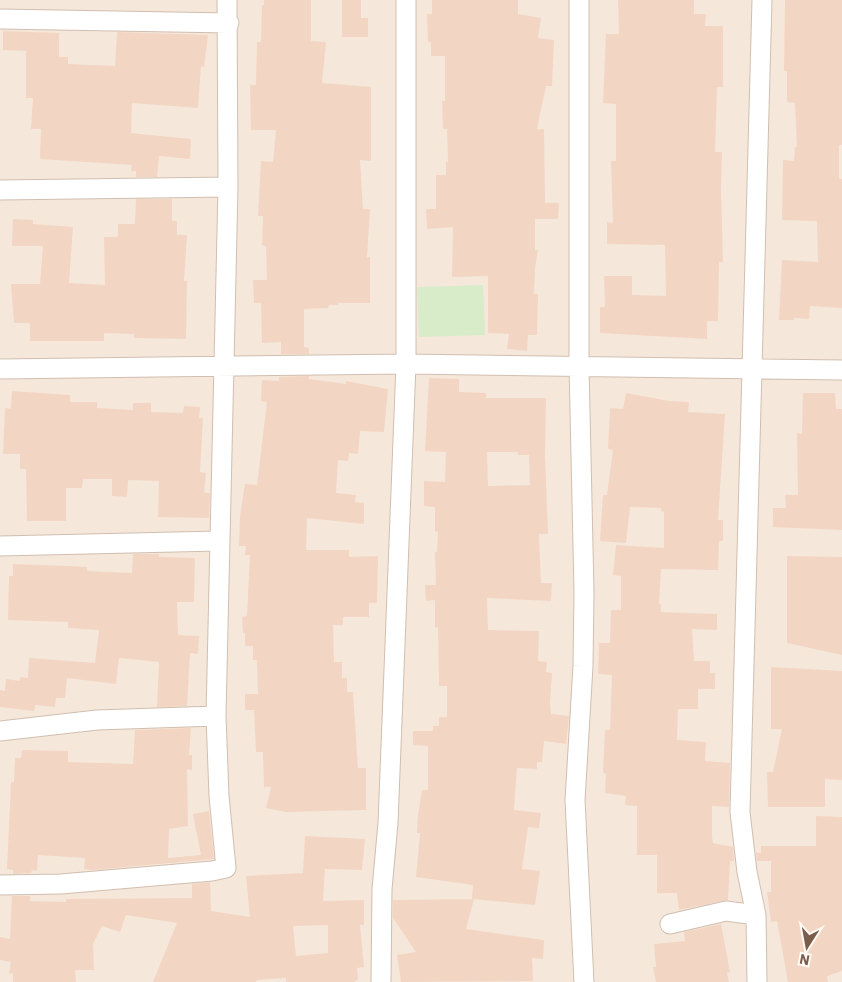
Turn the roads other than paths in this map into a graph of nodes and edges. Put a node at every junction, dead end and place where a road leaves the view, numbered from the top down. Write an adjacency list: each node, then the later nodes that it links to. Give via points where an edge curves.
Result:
1 (227, 0): 6 (street)
2 (406, 0): 9 (street)
3 (579, 0): 10 (street)
4 (762, 0): 13 (street)
5 (0, 19): 6 (street)
6 (229, 23): 7 (street)
7 (228, 187): 8 (street); 11 (street)
8 (0, 190)
9 (406, 364): 10 (street); 11 (street); 22 (street, via 388,823 382,889)
10 (580, 366): 13 (street); 23 (street, via 583,666 575,800)
11 (225, 367): 12 (street); 15 (street)
12 (0, 369)
13 (754, 369): 14 (street); 20 (street, via 740,812)
14 (842, 370)
15 (219, 541): 16 (street); 17 (street)
16 (0, 546)
17 (216, 716): 18 (street, via 97,720); 19 (street, via 226,868 70,883)
18 (0, 731)
19 (0, 885)
20 (756, 915): 21 (street, via 726,911); 24 (street)
21 (670, 924)
22 (382, 982)
23 (584, 982)
24 (757, 982)

